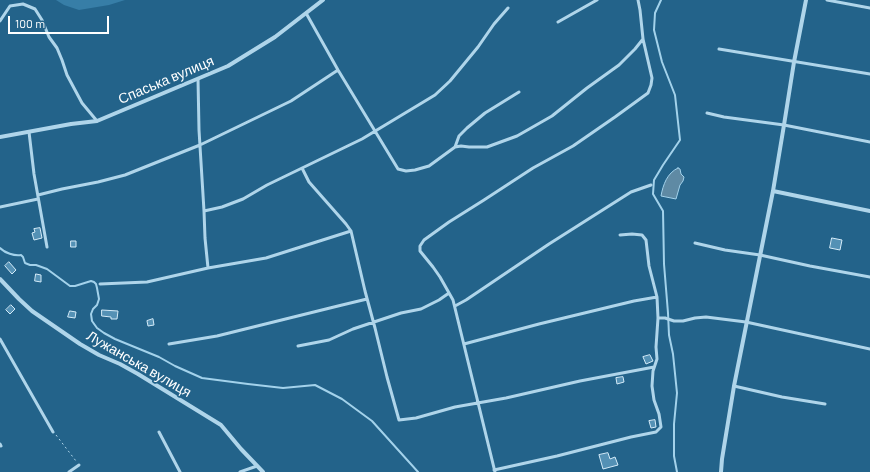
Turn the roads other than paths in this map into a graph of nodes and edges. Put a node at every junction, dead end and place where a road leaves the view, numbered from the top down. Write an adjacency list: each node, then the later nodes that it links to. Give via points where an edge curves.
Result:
1 (323, 0): 8 (street, Спаська вулиця)
2 (596, 0): 10 (lane)
3 (638, 0): 11 (lane)
4 (806, 0): 13 (street)
5 (827, 0): 7 (lane)
6 (508, 8): 22 (lane, via 450,81 435,95)
7 (870, 8)
8 (306, 13): 14 (lane); 16 (street, Спаська вулиця, via 275,37 228,66)
9 (0, 21): 19 (lane, via 10,6 23,4 35,9 57,48 67,75 82,103)
10 (558, 22)
11 (643, 39): 26 (lane, via 619,65 552,116 517,136 487,147); 43 (lane, via 652,78 648,93 573,146 533,168 424,240 420,251)
12 (719, 49): 13 (lane)
13 (794, 62): 15 (lane); 20 (street)
14 (338, 70): 22 (lane); 25 (lane, via 291,101)
15 (870, 74)
16 (198, 79): 19 (street, Спаська вулиця); 25 (lane)
17 (519, 92): 26 (lane, via 485,113 467,128 459,136)
18 (707, 113): 20 (lane)
19 (97, 121): 21 (street, Спаська вулиця)
20 (784, 126): 24 (lane); 29 (street)
21 (29, 132): 23 (street, Спаська вулиця); 30 (lane)
22 (375, 132): 26 (lane, via 398,169 406,171 429,166); 27 (lane)
23 (0, 137)
24 (870, 142)
25 (200, 145): 30 (lane, via 125,175); 32 (lane)
26 (455, 147)
27 (302, 168): 32 (lane, via 243,199); 34 (lane, via 309,182)
28 (651, 186): 46 (lane, via 632,192)
29 (773, 191): 33 (street); 38 (street)
30 (38, 197): 31 (lane); 37 (lane)
31 (0, 206)
32 (204, 211): 39 (lane)
33 (870, 212)
34 (351, 231): 39 (lane, via 266,258); 45 (lane)
35 (620, 235): 44 (lane, via 642,235 646,240)
36 (695, 243): 38 (lane)
37 (47, 247)
38 (760, 255): 40 (lane); 49 (street)
39 (208, 268): 42 (lane, via 148,282)
40 (870, 277)
41 (0, 279): 62 (street, Лужанська вулиця, via 32,311 80,344 138,374 221,425)
42 (100, 284)
43 (449, 293): 46 (lane); 48 (lane, via 421,309)
44 (657, 297): 47 (lane); 52 (lane)
45 (367, 299): 48 (lane); 51 (lane, via 217,336)
46 (455, 306): 52 (lane)
47 (658, 318): 49 (lane, via 683,321 706,316); 55 (lane, via 657,359)
48 (374, 322): 53 (lane, via 329,340); 57 (lane, via 399,420)
49 (746, 322): 54 (lane); 56 (street)
50 (0, 339): 59 (lane)
51 (169, 344)
52 (464, 344): 57 (lane)
53 (298, 346)
54 (870, 349)
55 (654, 367): 57 (lane); 63 (lane, via 652,386 661,427 656,432)
56 (734, 386): 58 (lane); 68 (street)
57 (478, 403): 63 (lane)
58 (825, 404)
59 (53, 432)
60 (159, 432): 65 (lane)
61 (79, 465): 64 (lane)
62 (257, 466): 66 (lane); 67 (street, Лужанська вулиця)
63 (494, 471)
64 (69, 472)
65 (180, 472)
66 (240, 472)
67 (263, 472)
68 (721, 472)

